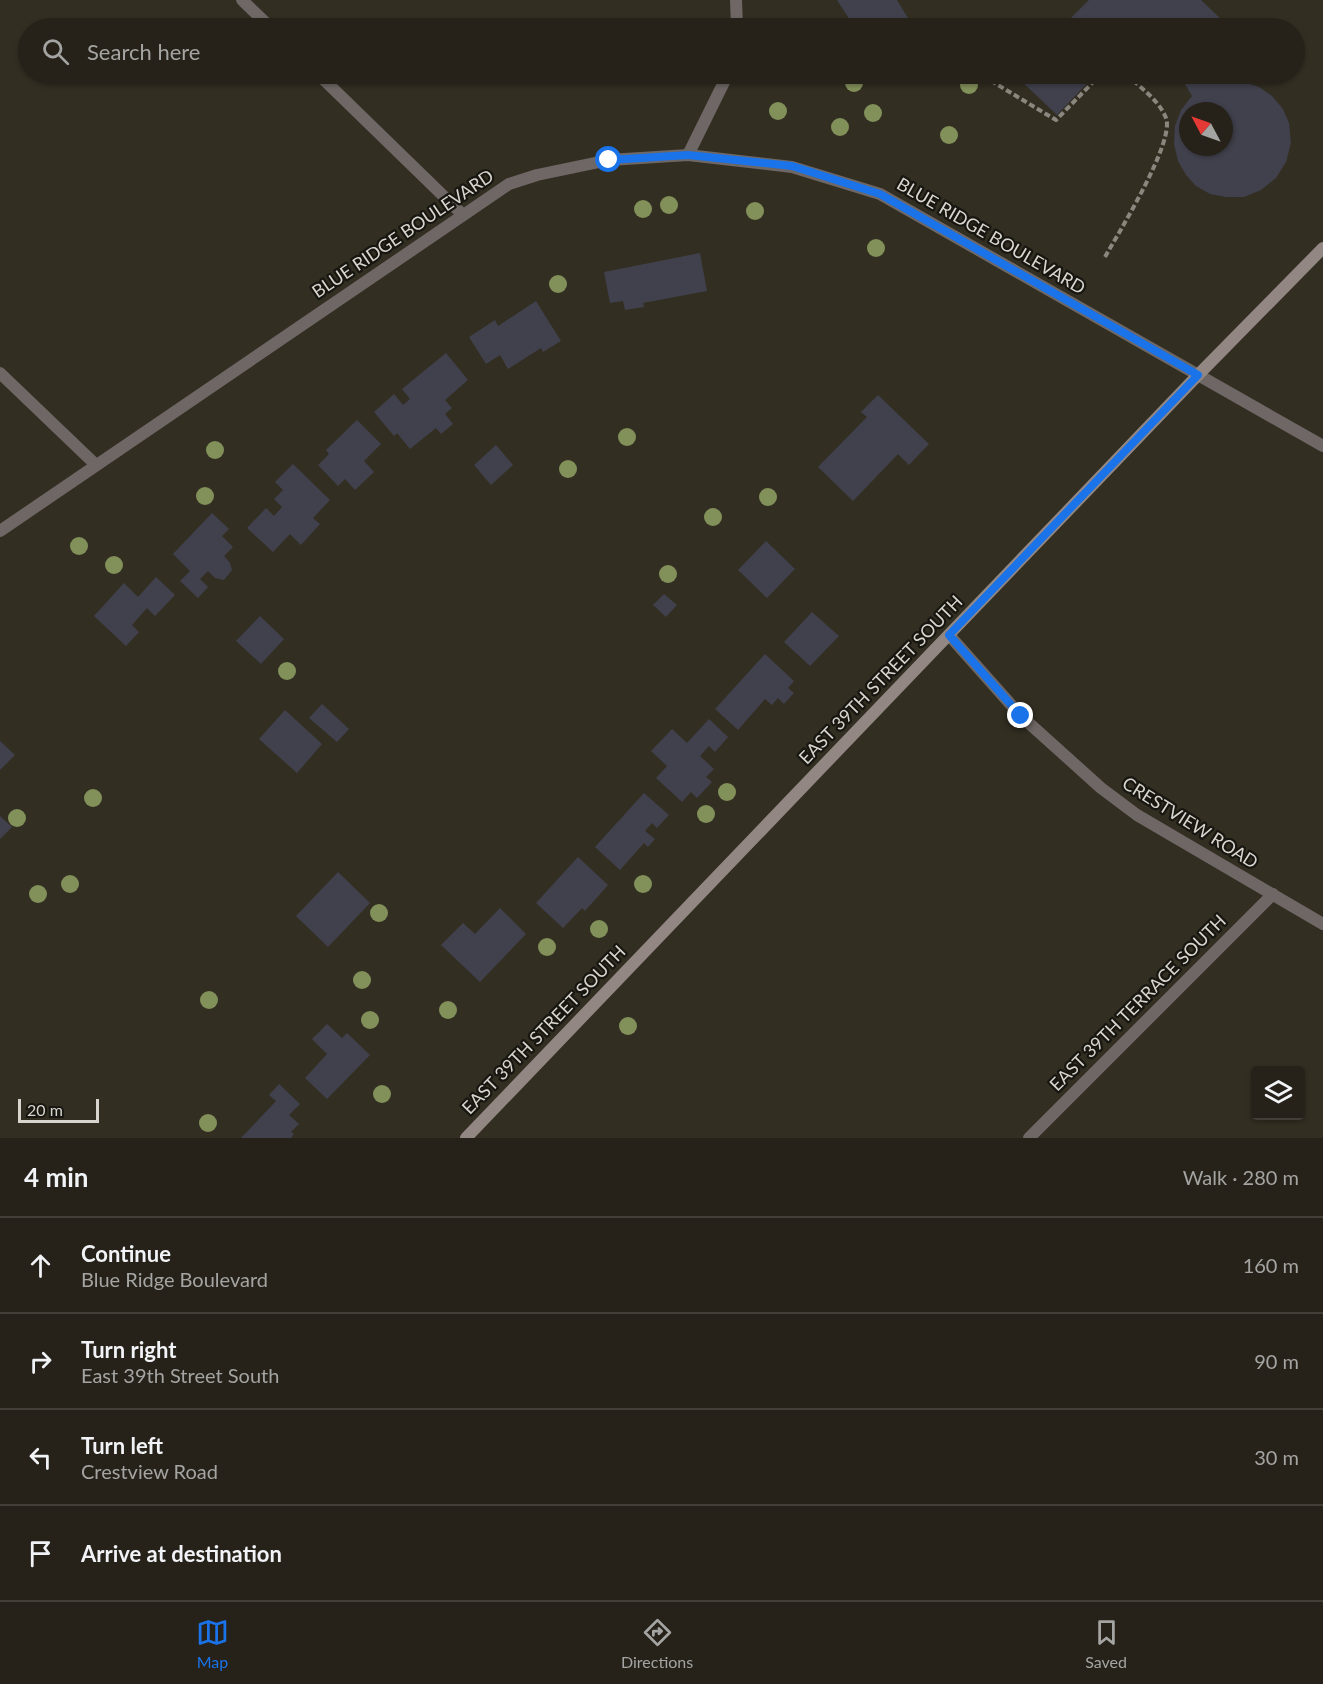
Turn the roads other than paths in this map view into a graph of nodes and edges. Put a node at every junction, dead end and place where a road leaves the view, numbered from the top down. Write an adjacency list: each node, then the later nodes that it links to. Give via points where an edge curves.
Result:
1 (242, 0): 3 (street)
2 (736, 0): 4 (street)
3 (261, 18)
4 (737, 18)
5 (328, 84): 8 (street)
6 (723, 84): 7 (street)
7 (688, 155): 8 (street, BLUE RIDGE BOULEVARD, via 609,160 537,175 509,184); 11 (street, BLUE RIDGE BOULEVARD, via 792,166 880,194)
8 (463, 215): 13 (street, BLUE RIDGE BOULEVARD)
9 (1323, 248): 11 (main road, EAST 39TH STREET SOUTH)
10 (0, 373): 13 (street)
11 (1198, 375): 12 (street, BLUE RIDGE BOULEVARD); 15 (main road, EAST 39TH STREET SOUTH)
12 (1323, 446)
13 (96, 465): 14 (street, BLUE RIDGE BOULEVARD)
14 (0, 531)
15 (949, 635): 16 (street, CRESTVIEW ROAD, via 1021,716 1101,788 1137,816); 18 (main road, EAST 39TH STREET SOUTH)
16 (1273, 894): 17 (street, CRESTVIEW ROAD); 19 (street, EAST 39TH TERRACE SOUTH)
17 (1323, 924)
18 (466, 1138)
19 (1029, 1138)

